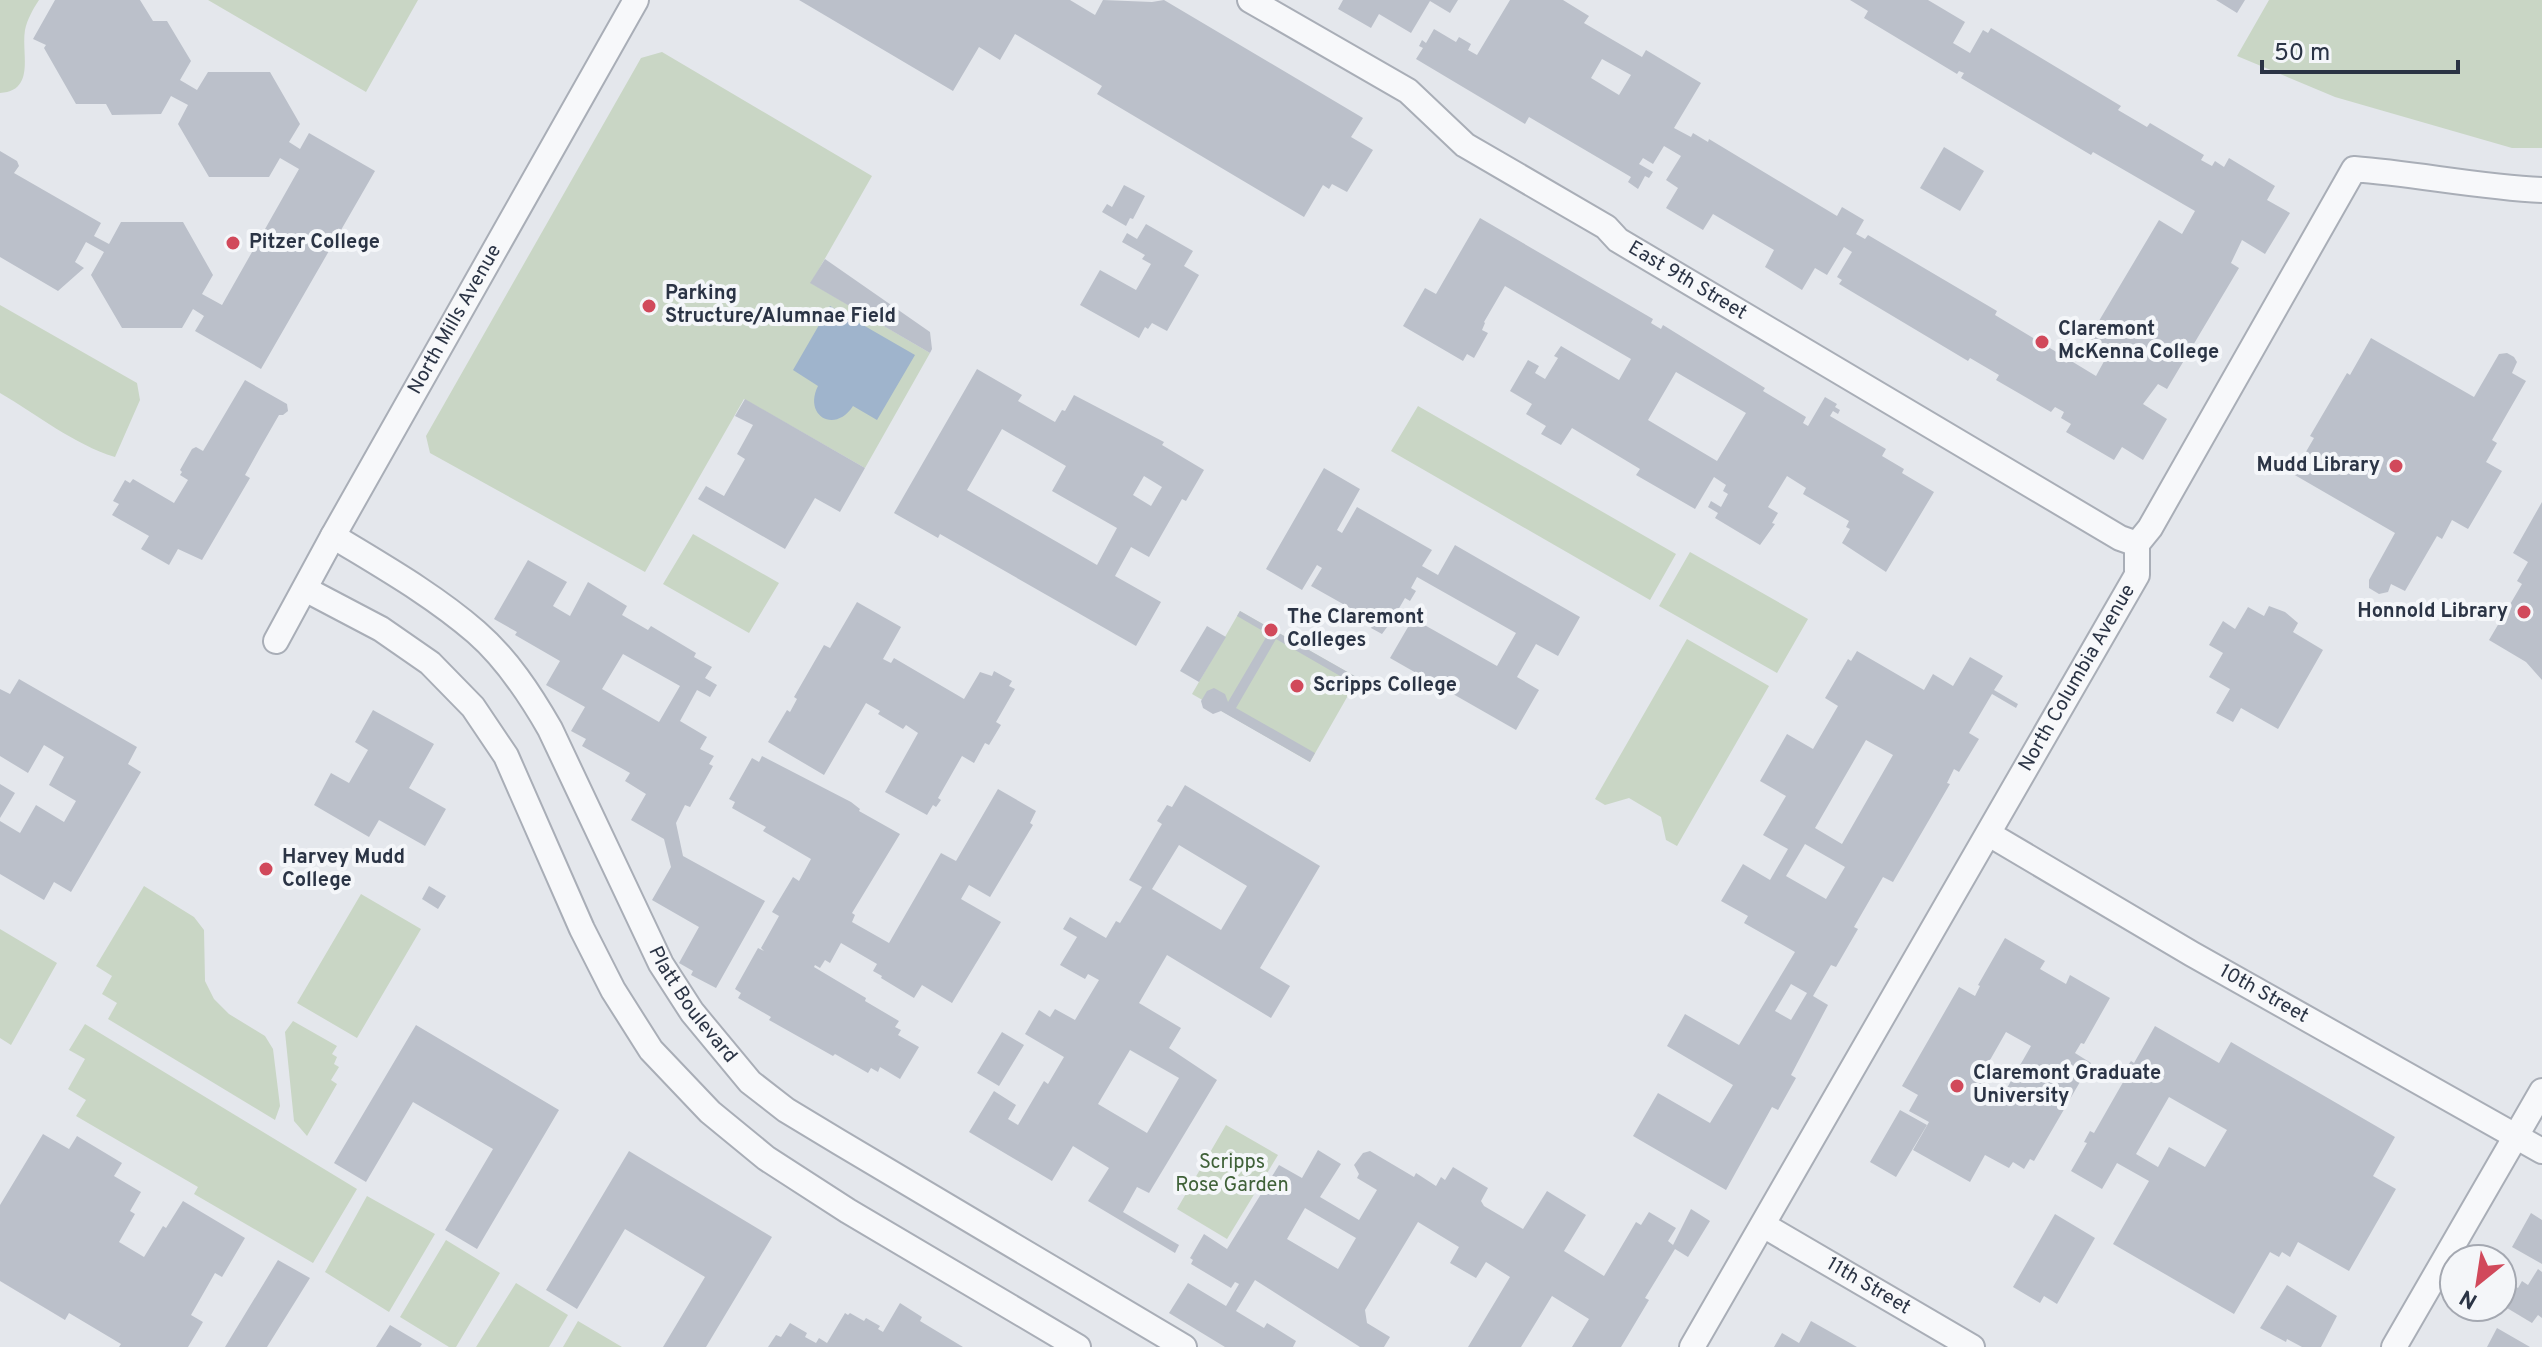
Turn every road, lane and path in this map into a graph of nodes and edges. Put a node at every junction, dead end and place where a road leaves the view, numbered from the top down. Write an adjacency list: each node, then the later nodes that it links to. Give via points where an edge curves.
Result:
1 (636, 0): 4 (street, North Mills Avenue)
2 (1250, 0): 5 (street, East 9th Street, via 1408,91 1465,145 1606,227 1618,240)
3 (2542, 190): 5 (street, North Columbia Avenue, via 2354,169)
4 (333, 536): 6 (street, North Mills Avenue); 14 (street, Platt Boulevard, via 419,589 477,633 517,677 550,729 661,964 692,1012 750,1082 813,1126)
5 (2137, 544): 8 (street, North Columbia Avenue, via 2137,575)
6 (305, 589): 7 (street, North Mills Avenue); 13 (street, via 381,629 430,663 473,707 506,756 613,990 651,1050 710,1112 766,1158 848,1211)
7 (276, 641)
8 (1989, 834): 10 (street, 10th Street); 12 (street, North Columbia Avenue)
9 (2542, 1091): 10 (street)
10 (2516, 1136): 11 (street, 10th Street); 17 (street)
11 (2542, 1151)
12 (1763, 1225): 15 (street, North Columbia Avenue); 16 (street, 11th Street)
13 (1078, 1347)
14 (1184, 1347)
15 (1692, 1347)
16 (1972, 1347)
17 (2394, 1347)

